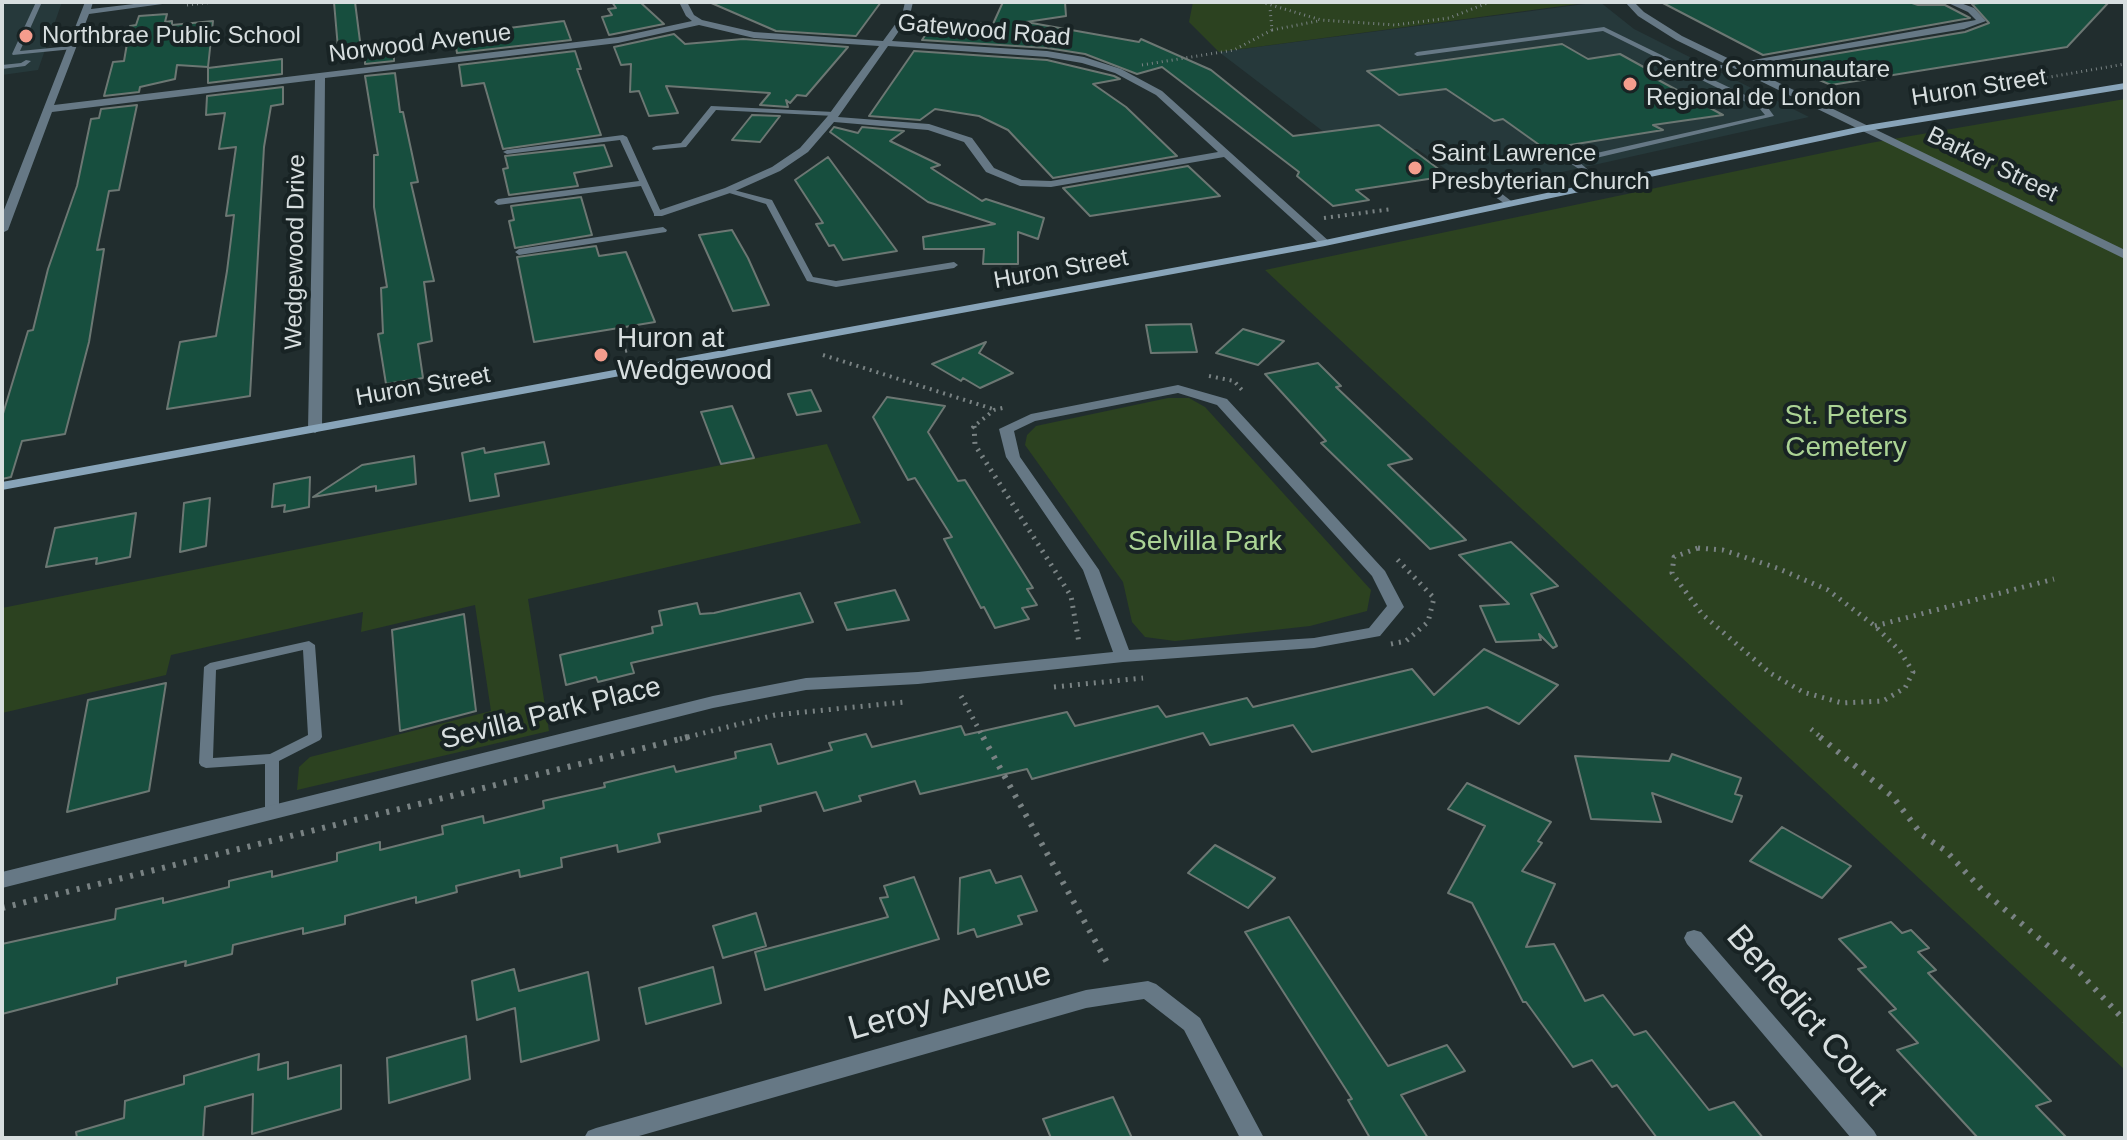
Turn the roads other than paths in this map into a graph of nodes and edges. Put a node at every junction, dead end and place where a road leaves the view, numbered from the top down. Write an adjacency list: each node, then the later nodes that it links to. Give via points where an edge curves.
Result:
1 (39, 2): 11 (lane)
2 (173, 2): 7 (street)
3 (683, 2): 8 (street)
4 (909, 2): 9 (street)
5 (1629, 2): 15 (street, Barker Street, via 1679,38)
6 (1950, 2): 15 (street, via 1982,21)
7 (87, 7): 10 (street)
8 (699, 22): 9 (street, Gatewood Road, via 754,35); 18 (street, Norwood Avenue, via 618,40)
9 (886, 43): 21 (street); 25 (street, Gatewood Road, via 1047,54 1118,71 1159,93)
10 (71, 48): 11 (lane); 20 (street)
11 (15, 54): 13 (lane)
12 (1417, 54): 17 (lane, via 1604,29)
13 (2, 55)
14 (28, 61): 16 (lane)
15 (1736, 64): 17 (lane); 22 (street, Barker Street)
16 (2, 67)
17 (1688, 71): 26 (lane, via 1763,107 1770,116 1573,161)
18 (320, 76): 20 (street, Norwood Avenue); 39 (street, Wedgewood Drive)
19 (2125, 86): 22 (main road, Huron Street)
20 (49, 109): 33 (street)
21 (832, 117): 23 (lane, via 714,108 683,145); 25 (street, via 929,127 968,140 990,170 1020,183 1051,184); 28 (street, via 804,150)
22 (1867, 128): 31 (main road, Huron Street); 37 (street, Barker Street)
23 (656, 148)
24 (507, 152): 27 (lane, via 623,137)
25 (1224, 154): 35 (street, Gatewood Road)
26 (1589, 174)
27 (642, 183): 30 (lane); 32 (lane)
28 (729, 190): 32 (street); 38 (lane, via 769,202 810,279 836,284)
29 (1494, 192): 31 (lane)
30 (498, 202)
31 (1511, 204): 35 (main road, Huron Street)
32 (658, 214)
33 (2, 230)
34 (663, 230): 36 (lane)
35 (1325, 243): 39 (main road, Huron Street)
36 (519, 252)
37 (2125, 255)
38 (954, 265)
39 (315, 429): 40 (main road, Huron Street)
40 (2, 486)
41 (1123, 656): 41 (street, Sevilla Park Place, via 1329,641 1374,632 1396,607 1379,574 1222,402 1178,389 1031,418 1006,429 1013,457 1091,570); 43 (street, Sevilla Park Place, via 806,684 713,702)
42 (272, 759): 42 (lane, via 315,737 309,645 210,667 206,763); 43 (lane)
43 (272, 812): 44 (street, Sevilla Park Place)
44 (2, 880)
45 (1694, 938): 48 (street, Benedict Court)
46 (596, 1138): 47 (street, Leroy Avenue, via 1086,999 1148,990 1192,1024)
47 (1252, 1138)
48 (1866, 1138)

